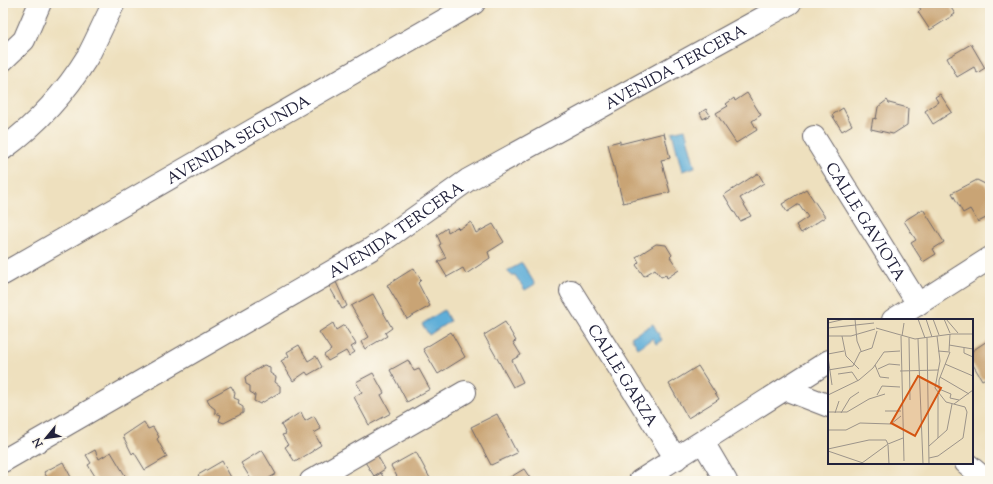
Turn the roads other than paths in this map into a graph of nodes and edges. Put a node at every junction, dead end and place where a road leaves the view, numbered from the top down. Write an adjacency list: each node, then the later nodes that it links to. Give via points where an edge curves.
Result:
1 (40, 3): 5 (street, via 24,40)
2 (114, 3): 7 (street, via 88,56 53,104 24,134)
3 (474, 3): 9 (street, AVENIDA SEGUNDA)
4 (790, 3): 19 (street, AVENIDA TERCERA, via 468,180 371,248)
5 (3, 60)
6 (814, 137): 11 (street, CALLE GAVIOTA)
7 (3, 149)
8 (990, 258): 11 (street)
9 (3, 274)
10 (570, 291): 18 (street, CALLE GARZA)
11 (918, 304): 12 (street)
12 (895, 319)
13 (828, 362): 14 (street)
14 (785, 389): 16 (street); 17 (street)
15 (465, 392): 21 (street)
16 (828, 406)
17 (703, 442): 18 (street); 23 (street)
18 (676, 459): 22 (street)
19 (3, 461)
20 (967, 464): 24 (street)
21 (311, 481)
22 (640, 481)
23 (726, 481)
24 (988, 481)

